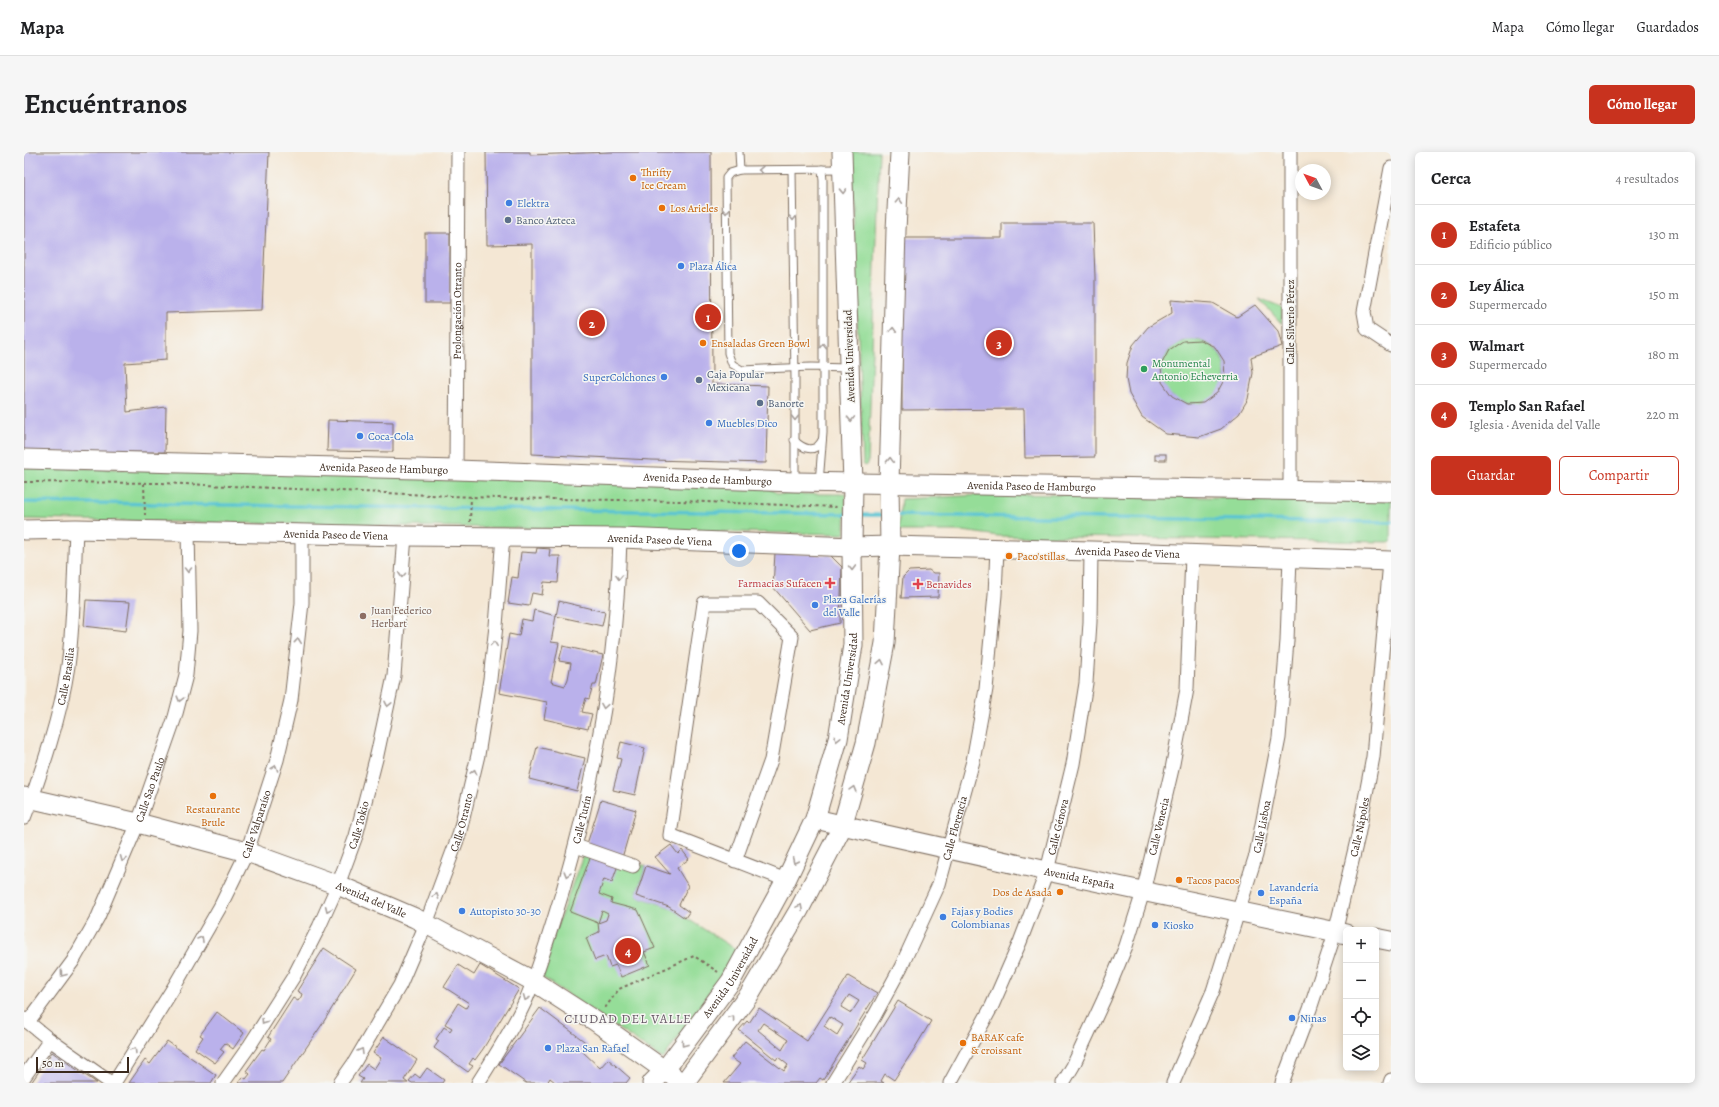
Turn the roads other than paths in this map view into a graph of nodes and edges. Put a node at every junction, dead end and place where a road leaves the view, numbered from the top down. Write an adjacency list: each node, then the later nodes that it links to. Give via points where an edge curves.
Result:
1 (458, 152): 17 (street, Prolongación Otranto)
2 (739, 152): 8 (lane)
3 (900, 152): 20 (street, one-way to 3)
4 (1290, 152): 21 (street, Calle Silverio Pérez)
5 (842, 161): 7 (lane); 13 (street, Avenida Universidad, one-way to 13)
6 (1391, 168): 10 (street, via 1364,312 1367,329)
7 (822, 169): 9 (lane); 12 (lane, one-way to 7)
8 (740, 170): 9 (lane, one-way to 8); 11 (lane, one-way to 11, via 730,173 726,178 729,359 742,370)
9 (792, 170): 11 (lane, one-way to 11)
10 (1391, 345)
11 (795, 367): 12 (lane); 15 (lane, one-way to 15)
12 (823, 367): 13 (lane); 14 (lane)
13 (850, 368): 23 (street, Avenida Universidad, one-way to 23)
14 (823, 438): 15 (lane, via 818,446 810,449 801,447); 19 (lane)
15 (794, 440): 18 (lane)
16 (24, 459): 17 (street, Avenida Paseo de Hamburgo)
17 (456, 470): 18 (street, Avenida Paseo de Hamburgo)
18 (795, 482): 19 (street, Avenida Paseo de Hamburgo)
19 (819, 483): 23 (street, Avenida Paseo de Hamburgo)
20 (889, 492): 21 (street, Avenida Paseo de Hamburgo); 23 (street, Avenida Paseo de Hamburgo); 32 (street)
21 (1290, 492): 22 (street, Avenida Paseo de Hamburgo)
22 (1391, 492)
23 (853, 497): 31 (street, Avenida Universidad)
24 (76, 529): 25 (street, Avenida Paseo de Viena); 26 (street, Avenida Paseo de Viena); 38 (street, Calle Brasilia, via 68,667 56,719)
25 (24, 530)
26 (188, 531): 27 (street, Avenida Paseo de Viena); 41 (street, Calle Sao Paulo, one-way to 41, via 190,631 186,675 175,717)
27 (302, 534): 28 (street, Avenida Paseo de Viena); 45 (street, Calle Valparaíso, one-way to 27, via 277,760 291,700 302,604)
28 (405, 536): 29 (street, Avenida Paseo de Viena); 50 (street, Calle Tokio, one-way to 50, via 394,676 356,836)
29 (503, 536): 30 (street, Avenida Paseo de Viena); 53 (street, Calle Otranto, one-way to 29, via 459,835 478,756 493,656)
30 (620, 538): 31 (street, Avenida Paseo de Viena); 43 (street, Calle Turín, one-way to 43, via 617,602 610,663 594,768)
31 (852, 538): 32 (street, Avenida Paseo de Viena); 40 (street, Avenida Universidad, one-way to 40, via 853,646 838,739)
32 (889, 538): 33 (street, Avenida Paseo de Viena); 42 (street, one-way to 32, via 866,743 885,644)
33 (997, 548): 34 (street, Avenida Paseo de Viena); 44 (street, Calle Florencia, via 986,689 973,761)
34 (1091, 551): 35 (street, Avenida Paseo de Viena); 48 (street, Calle Génova, via 1086,683 1073,764)
35 (1192, 555): 36 (street, Avenida Paseo de Viena); 51 (street, Calle Venecia, via 1187,689 1172,769)
36 (1290, 558): 37 (street, Avenida Paseo de Viena); 52 (street, Calle Lisboa, via 1287,641 1279,738 1256,855)
37 (1391, 561): 54 (street, Calle Nápoles, via 1373,757)
38 (28, 798): 39 (street, Calle Brasilia); 41 (street, Avenida del Valle)
39 (24, 818)
40 (815, 819): 42 (street, Avenida España); 49 (street, Avenida Universidad, one-way to 49)
41 (138, 823): 45 (street, Avenida del Valle); 58 (street, Calle Sao Paulo, one-way to 58, via 98,917 73,961)
42 (842, 827): 44 (street, Avenida España); 68 (street, one-way to 42, via 749,995 799,910)
43 (576, 846): 47 (street); 57 (street, Calle Turín, one-way to 57)
44 (948, 850): 48 (street, Avenida España); 69 (street, Calle Florencia, via 939,884 901,967 875,1015)
45 (247, 852): 50 (street, Avenida del Valle); 64 (street, Calle Valparaíso, one-way to 45, via 178,980 220,907)
46 (735, 861): 46 (street, via 670,835 704,604 758,604 792,637 771,760); 49 (street)
47 (634, 866)
48 (1047, 872): 51 (street, Avenida España); 70 (street, Calle Génova, via 992,1006)
49 (786, 880): 61 (street, Avenida Universidad, one-way to 61, via 731,981)
50 (338, 885): 53 (street, Avenida del Valle); 65 (street, Calle Tokio, one-way to 65, via 294,976)
51 (1143, 892): 52 (street, Avenida España); 71 (street, Calle Venecia, via 1126,946)
52 (1238, 912): 54 (street, Avenida España); 72 (street, Calle Lisboa, via 1213,991)
53 (426, 924): 57 (street, Avenida del Valle); 66 (street, Calle Otranto, one-way to 53, via 400,985)
54 (1341, 933): 73 (street, Calle Nápoles)
55 (1379, 939): 56 (street)
56 (1391, 941)
57 (533, 981): 61 (street, Avenida del Valle, via 595,1021); 67 (street, Calle Turín, one-way to 67, via 507,1037)
58 (26, 1020): 59 (street)
59 (50, 1040): 60 (street); 63 (street)
60 (24, 1077)
61 (658, 1077): 68 (street, Avenida del Valle)
62 (1391, 1080): 74 (street)
63 (110, 1083)
64 (114, 1083)
65 (223, 1083)
66 (340, 1083)
67 (478, 1083)
68 (684, 1083)
69 (832, 1083)
70 (950, 1083)
71 (1063, 1083)
72 (1173, 1083)
73 (1282, 1083)
74 (1390, 1083)

